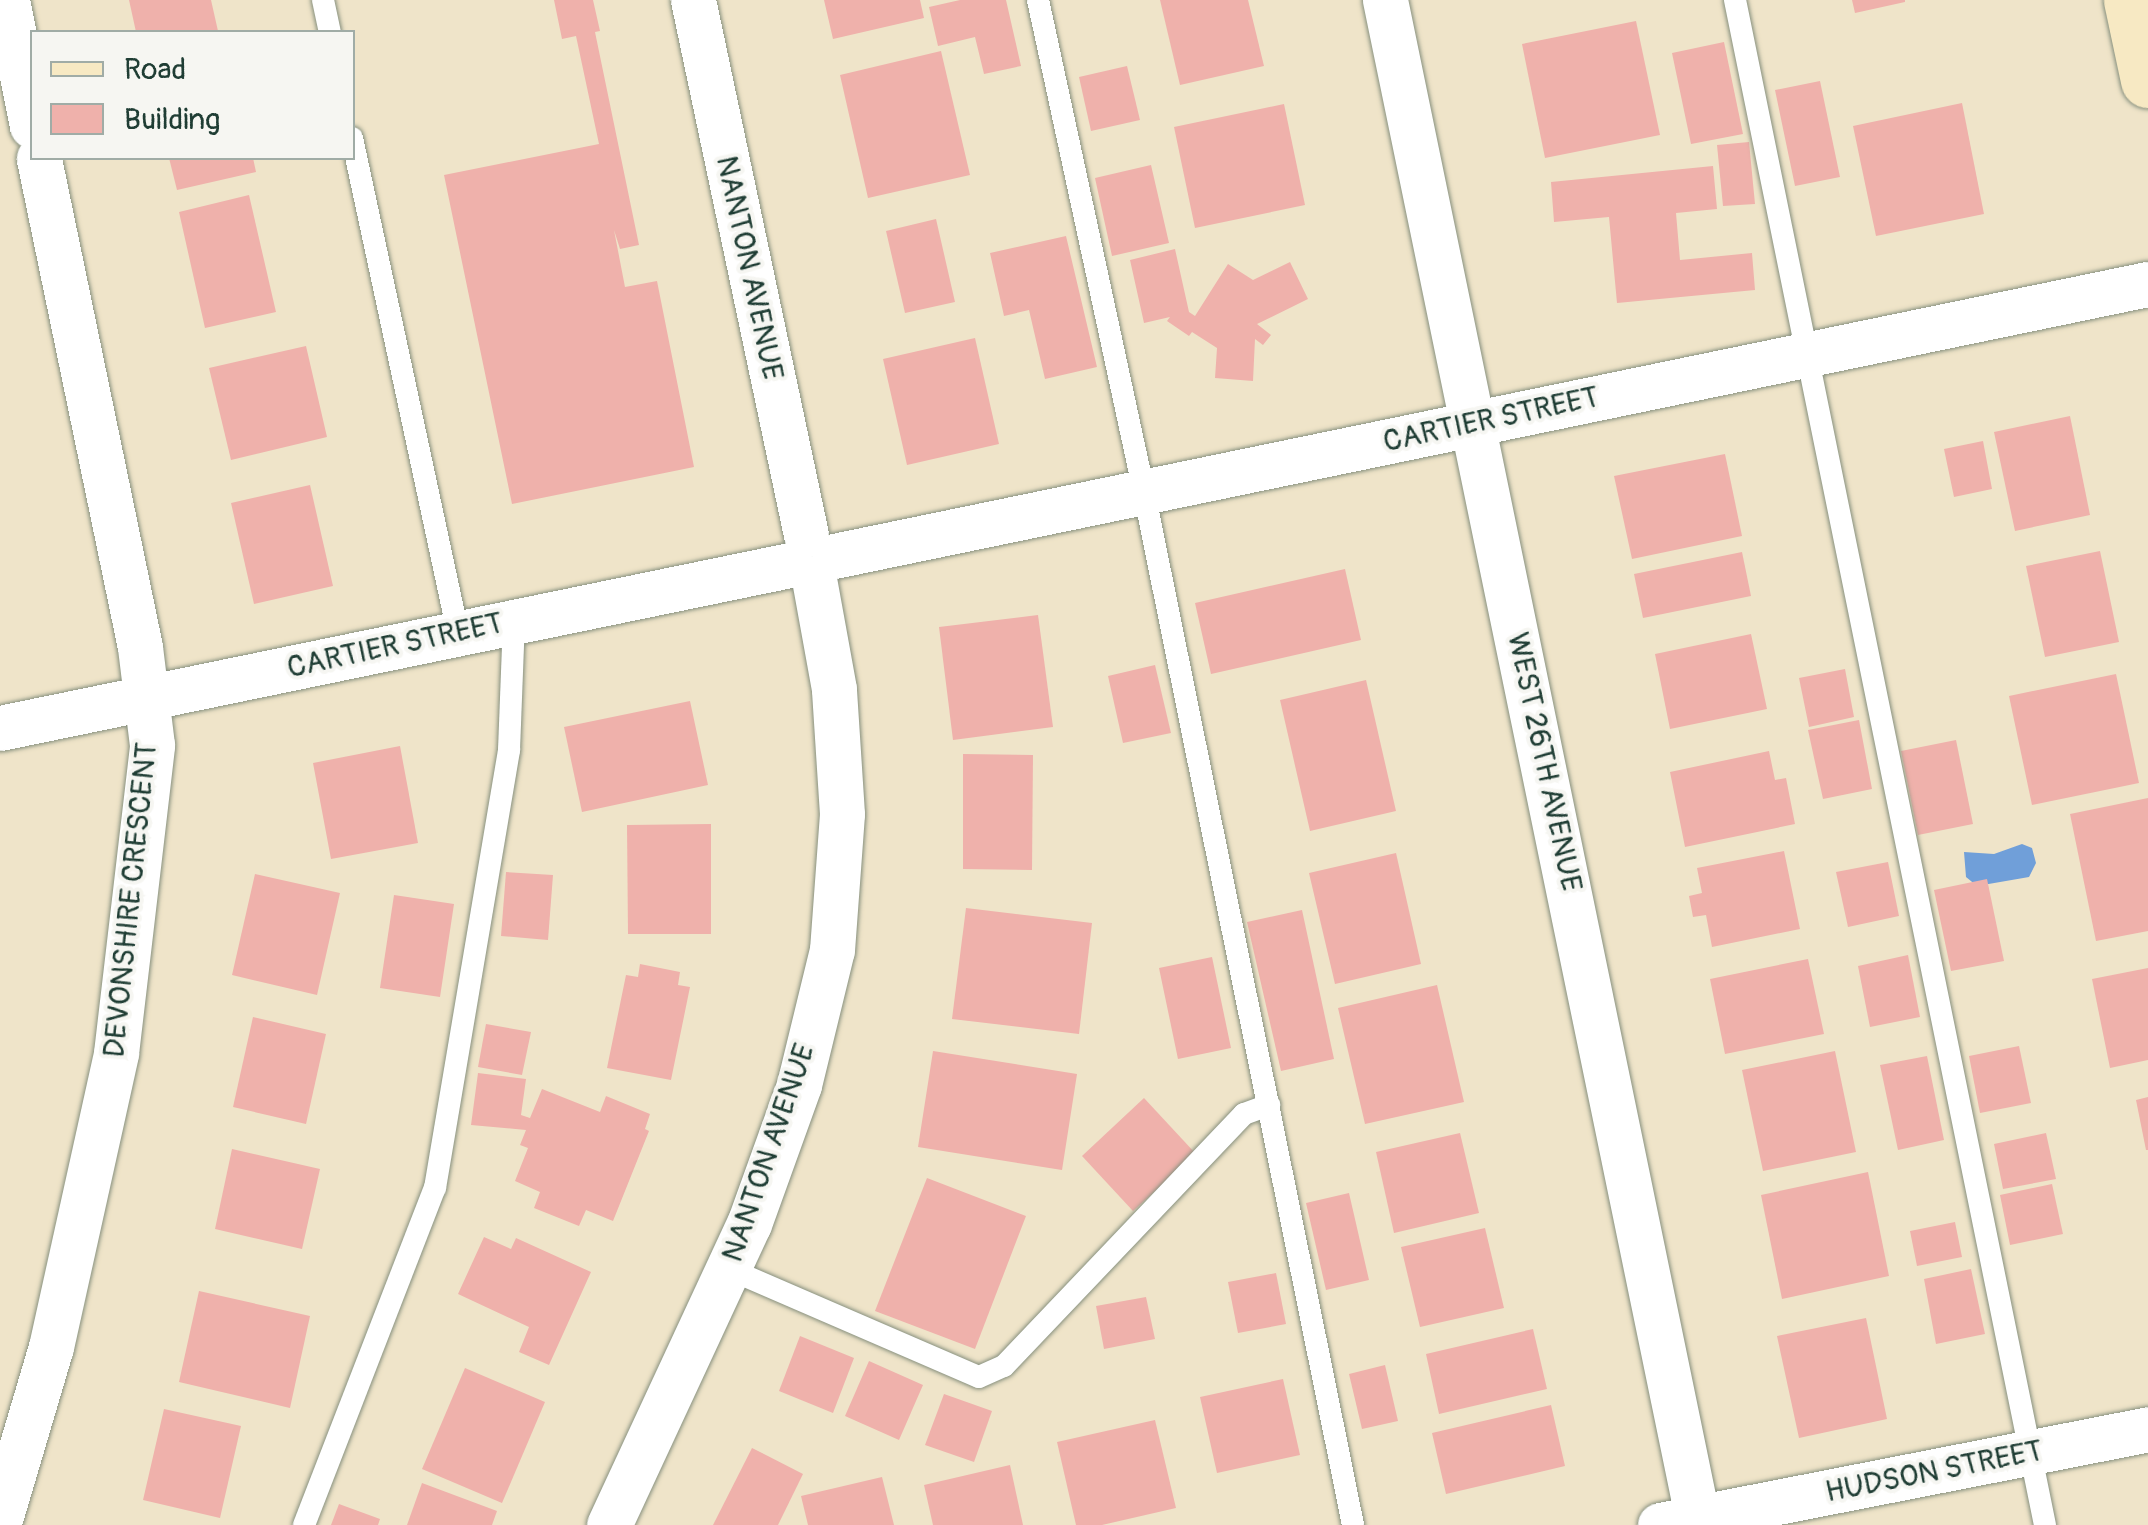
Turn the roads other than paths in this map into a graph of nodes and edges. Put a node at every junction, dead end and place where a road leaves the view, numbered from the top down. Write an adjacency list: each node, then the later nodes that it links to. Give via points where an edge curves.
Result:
1 (323, 0): 8 (lane)
2 (692, 0): 17 (street, NANTON AVENUE)
3 (1038, 0): 16 (lane)
4 (1384, 0): 15 (street, WEST 26TH AVENUE)
5 (1736, 0): 14 (lane)
6 (2131, 0): 9 (main road)
7 (5, 8): 10 (street)
8 (330, 30)
9 (2148, 80)
10 (30, 117)
11 (355, 152): 19 (lane)
12 (39, 160): 20 (street, DEVONSHIRE CRESCENT)
13 (2148, 284): 14 (street, CARTIER STREET)
14 (1804, 355): 15 (street, CARTIER STREET); 25 (lane)
15 (1475, 423): 16 (street, CARTIER STREET); 27 (street, WEST 26TH AVENUE)
16 (1144, 492): 17 (street, CARTIER STREET); 22 (lane)
17 (811, 559): 18 (street, CARTIER STREET); 23 (street, NANTON AVENUE, via 834,689 842,814 832,950 800,1085)
18 (514, 622): 19 (street, CARTIER STREET); 28 (lane, via 509,750 435,1188)
19 (458, 634): 20 (street, CARTIER STREET)
20 (147, 697): 21 (street, CARTIER STREET); 26 (street, DEVONSHIRE CRESCENT, via 152,746 116,1053 51,1348)
21 (0, 728)
22 (1269, 1105): 23 (lane, via 1244,1114 1004,1366 979,1377); 30 (lane)
23 (729, 1269): 29 (street, NANTON AVENUE)
24 (2148, 1429): 25 (street, HUDSON STREET)
25 (2030, 1454): 27 (street, HUDSON STREET); 31 (lane)
26 (0, 1519)
27 (1685, 1522)
28 (304, 1525)
29 (609, 1525)
30 (1353, 1525)
31 (2045, 1525)

